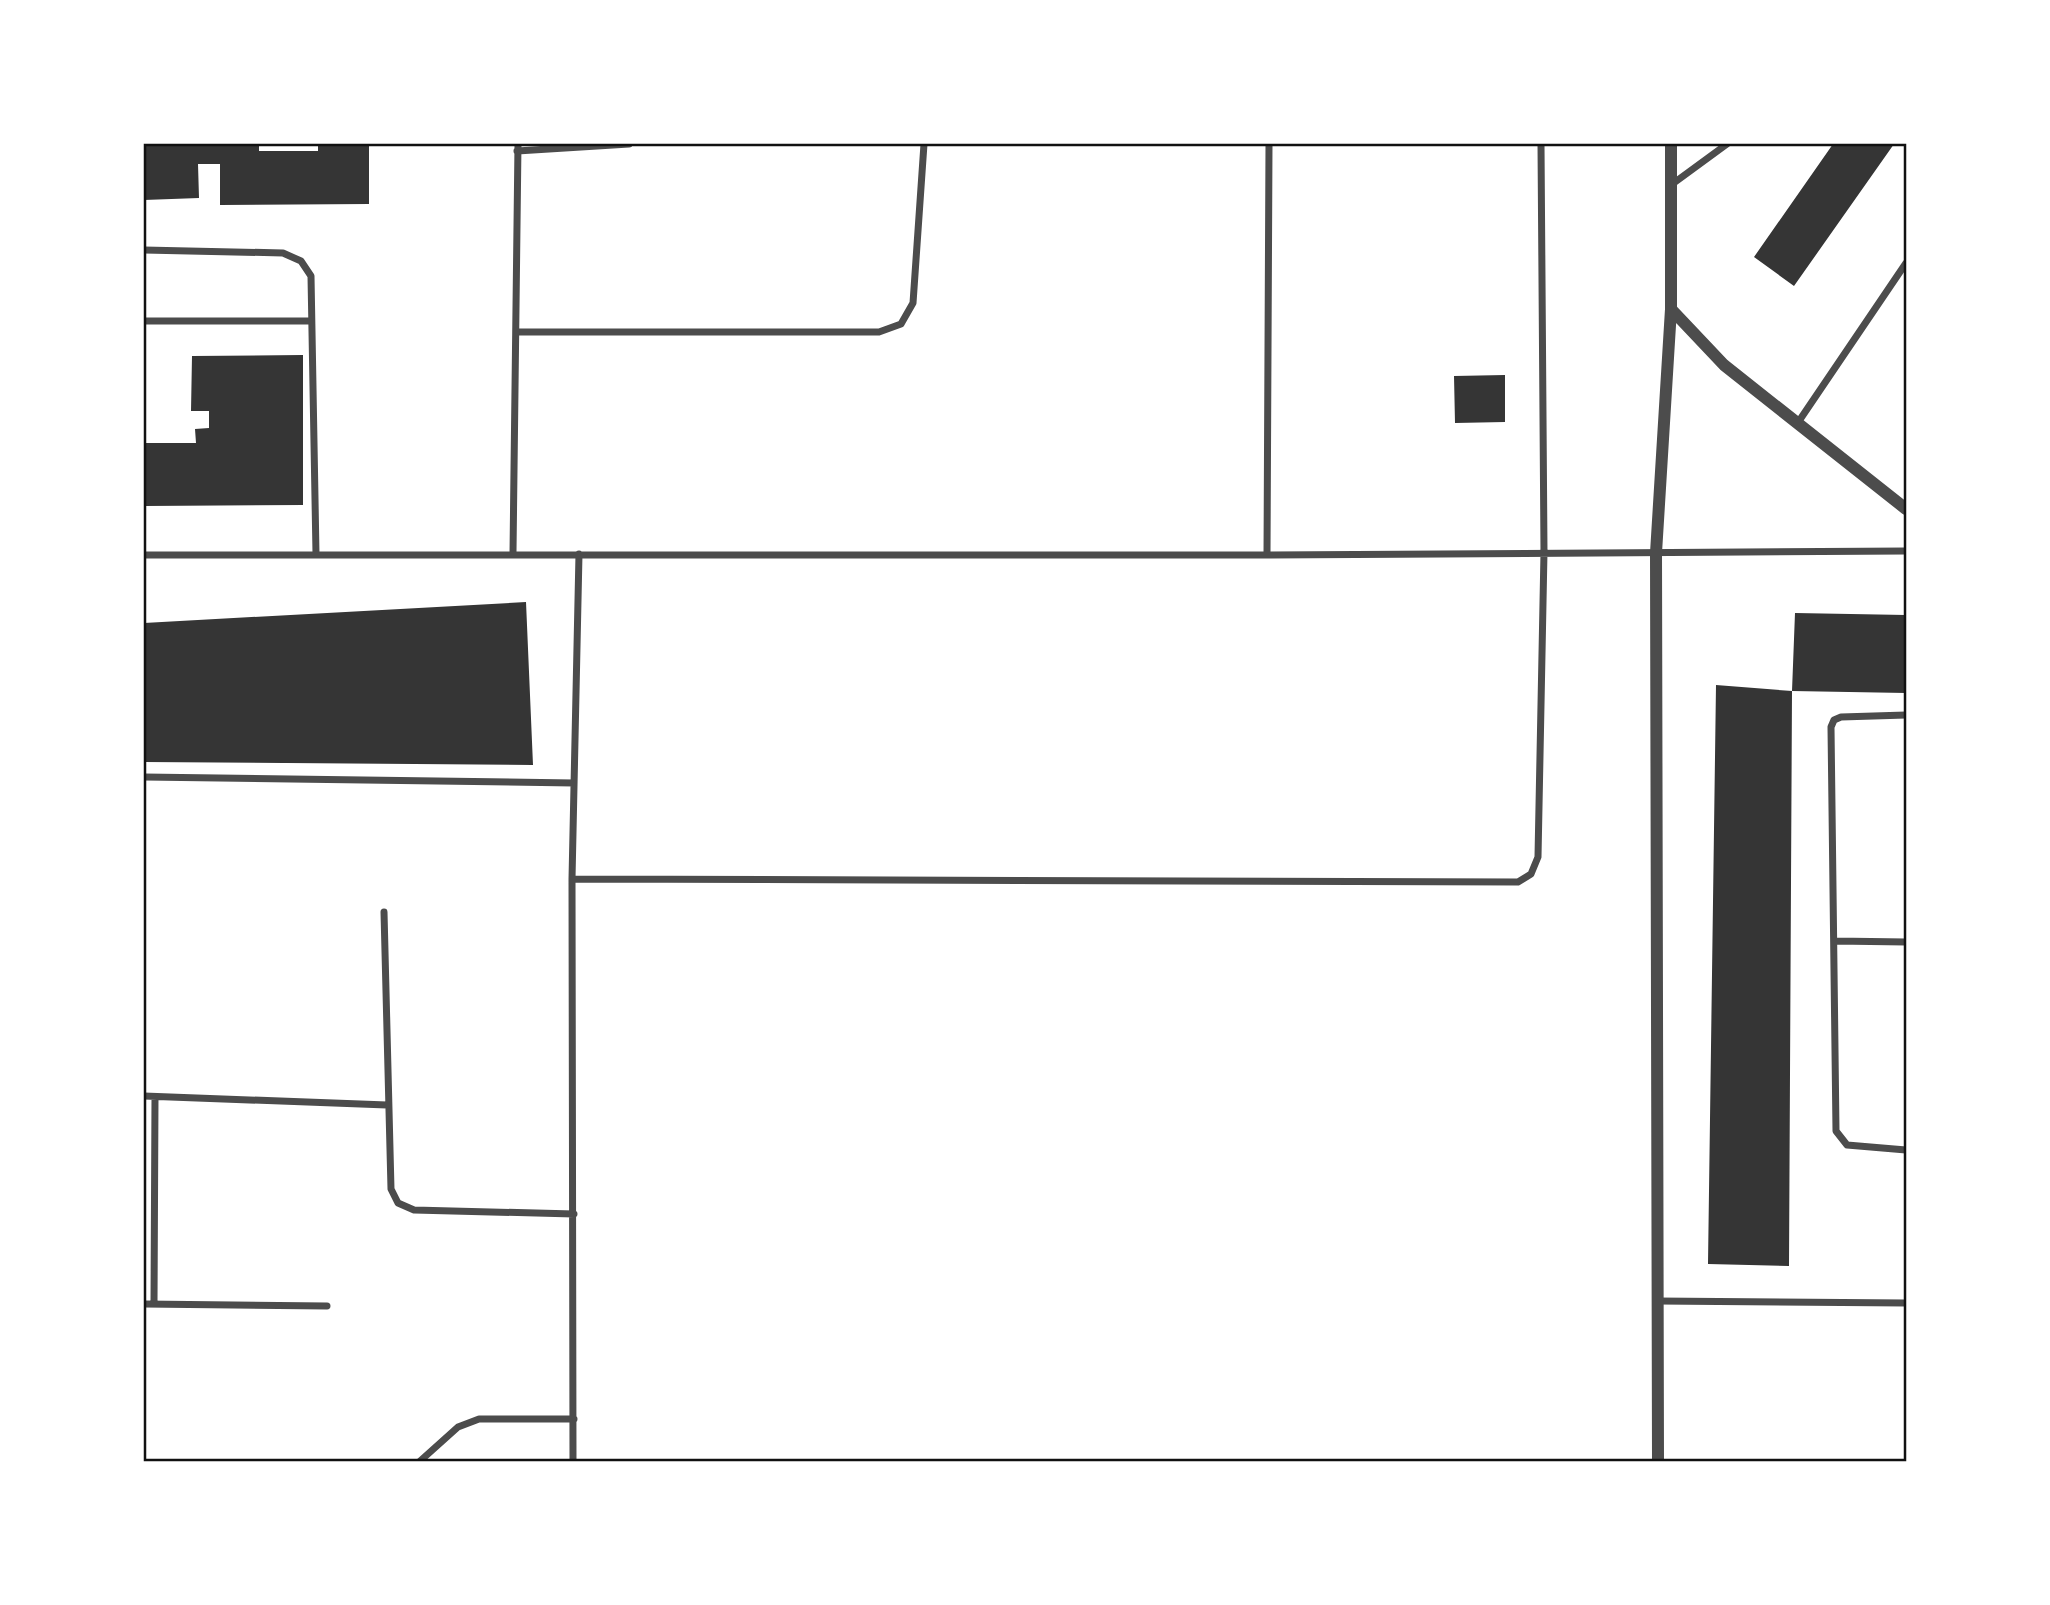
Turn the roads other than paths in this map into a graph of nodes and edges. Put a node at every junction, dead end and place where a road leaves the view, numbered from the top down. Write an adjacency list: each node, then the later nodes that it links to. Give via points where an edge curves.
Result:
1 (629, 144): 7 (street)
2 (924, 144): 14 (street, via 913,303 901,324 879,332)
3 (1269, 144): 24 (street)
4 (1541, 144): 18 (street)
5 (1671, 144): 8 (street)
6 (1727, 144): 8 (street)
7 (518, 147): 14 (street)
8 (1671, 185): 11 (street)
9 (144, 250): 13 (street, via 283,253 301,261 311,276)
10 (1906, 264): 15 (street)
11 (1671, 309): 15 (street, via 1724,365); 20 (street)
12 (144, 321): 13 (street)
13 (311, 321): 21 (street)
14 (516, 332): 19 (street)
15 (1800, 421): 16 (street)
16 (1906, 509)
17 (1906, 551): 20 (street)
18 (1544, 552): 20 (street); 24 (street); 28 (street, via 1538,857 1531,874 1518,882)
19 (513, 553): 21 (street); 22 (street)
20 (1656, 553): 37 (street)
21 (316, 554): 23 (street)
22 (579, 554): 24 (street); 27 (street)
23 (144, 555)
24 (1267, 555)
25 (1906, 715): 30 (street, via 1834,720)
26 (144, 777): 27 (street)
27 (574, 783): 28 (street)
28 (572, 879): 36 (street)
29 (384, 912): 34 (street)
30 (1835, 940): 31 (street); 35 (street, via 1836,1131 1847,1145)
31 (1906, 942)
32 (144, 1096): 33 (street)
33 (155, 1097): 34 (street); 40 (street)
34 (387, 1105): 36 (street, via 391,1189 398,1203 414,1210)
35 (1906, 1150)
36 (573, 1214): 42 (street)
37 (1656, 1301): 38 (street); 45 (street)
38 (1906, 1303)
39 (144, 1304): 40 (street)
40 (154, 1304): 41 (street)
41 (327, 1306)
42 (574, 1419): 43 (street, via 480,1419 458,1427); 44 (street)
43 (419, 1461)
44 (573, 1461)
45 (1658, 1461)

